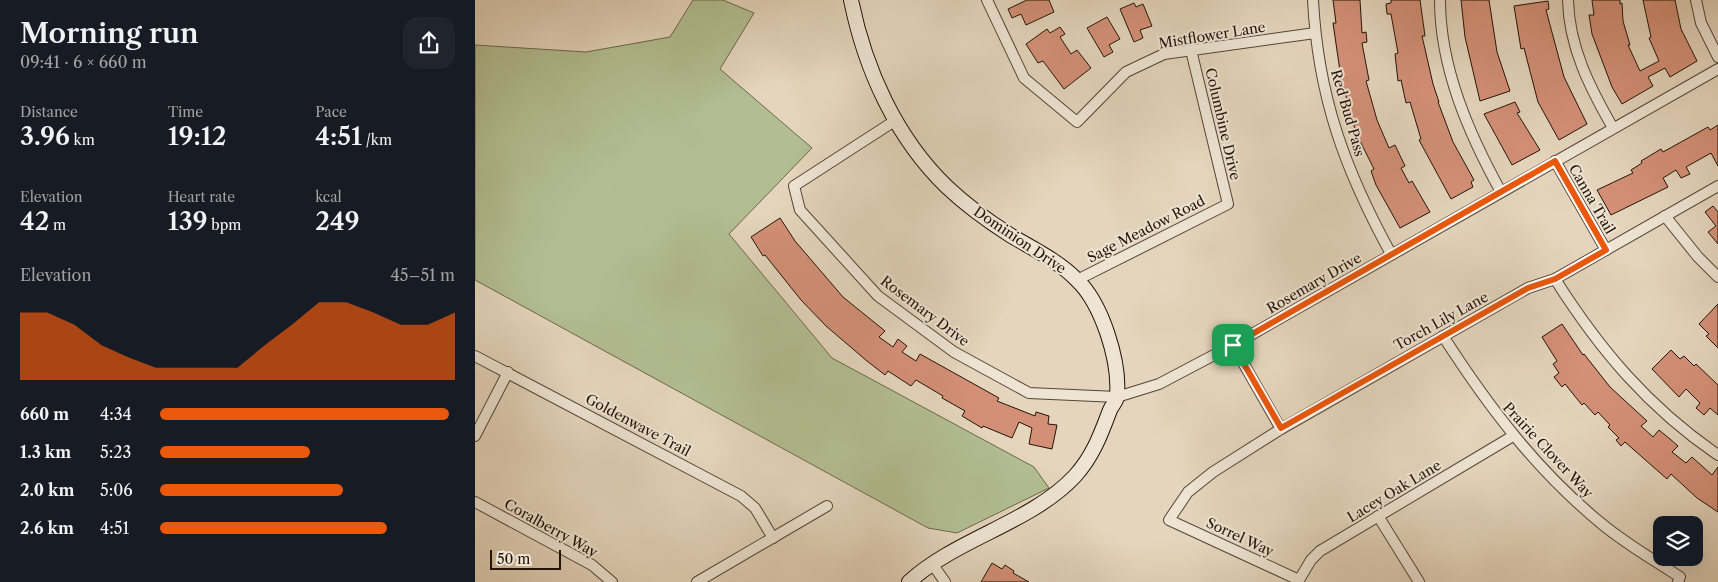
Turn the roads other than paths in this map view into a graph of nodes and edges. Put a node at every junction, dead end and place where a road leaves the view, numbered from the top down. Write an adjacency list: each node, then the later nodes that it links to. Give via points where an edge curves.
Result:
1 (851, 0): 11 (street, Dominion Drive, via 859,38 872,73)
2 (987, 0): 8 (street, Mistflower Lane, via 1024,78 1077,122 1126,72 1164,54)
3 (1313, 0): 7 (street, Red Bud Pass)
4 (1440, 0): 15 (street, via 1444,40 1465,117)
5 (1568, 0): 12 (street, via 1573,40 1583,69)
6 (1696, 0): 9 (street, via 1701,24)
7 (1315, 33): 8 (street, Mistflower Lane); 19 (street, Red Bud Pass, via 1325,94 1337,139 1356,187)
8 (1191, 50): 16 (street, Columbine Drive)
9 (1718, 57)
10 (1718, 68): 12 (street, Rosemary Drive)
11 (896, 120): 22 (street, Dominion Drive, via 922,159 947,187 977,213 1048,256); 27 (street, Rosemary Drive, via 793,186 800,210 878,296 954,352 1029,393)
12 (1613, 128): 13 (street, Rosemary Drive)
13 (1555, 161): 15 (street, Rosemary Drive); 18 (street, Canna Trail)
14 (1718, 186): 17 (street, Torch Lily Lane)
15 (1501, 192): 19 (street, Rosemary Drive)
16 (1228, 204): 22 (street, Sage Meadow Road)
17 (1665, 216): 18 (street, Torch Lily Lane); 20 (street)
18 (1606, 250): 21 (street, Torch Lily Lane)
19 (1391, 254): 24 (street, Rosemary Drive)
20 (1718, 277)
21 (1555, 279): 23 (street, Torch Lily Lane, via 1528,288); 31 (street, via 1584,324 1633,384 1671,420)
22 (1077, 280): 27 (street, Dominion Drive, via 1095,305 1108,332)
23 (1443, 336): 28 (street, Torch Lily Lane); 30 (street, Prairie Clover Way)
24 (1233, 345): 27 (street, Rosemary Drive, via 1159,384); 28 (street)
25 (475, 356): 26 (street, Goldenwave Trail)
26 (508, 372): 29 (street); 36 (street, Goldenwave Trail, via 741,496 755,508)
27 (1117, 397): 37 (street, via 1092,454 1063,486 1041,503)
28 (1281, 428): 35 (street, Torch Lily Lane, via 1199,482)
29 (475, 436)
30 (1513, 436): 34 (street, Lacey Oak Lane); 39 (street, Prairie Clover Way, via 1582,507)
31 (1718, 455)
32 (475, 502): 40 (street, Coralberry Way, via 592,565)
33 (827, 506): 36 (street)
34 (1378, 516): 38 (street, Lacey Oak Lane, via 1320,551); 44 (street)
35 (1169, 520): 38 (street, Sorrel Way)
36 (773, 538): 41 (street)
37 (933, 565): 42 (street); 43 (street)
38 (1299, 580)
39 (1679, 580)
40 (612, 582)
41 (697, 582)
42 (909, 582)
43 (945, 582)
44 (1419, 582)

